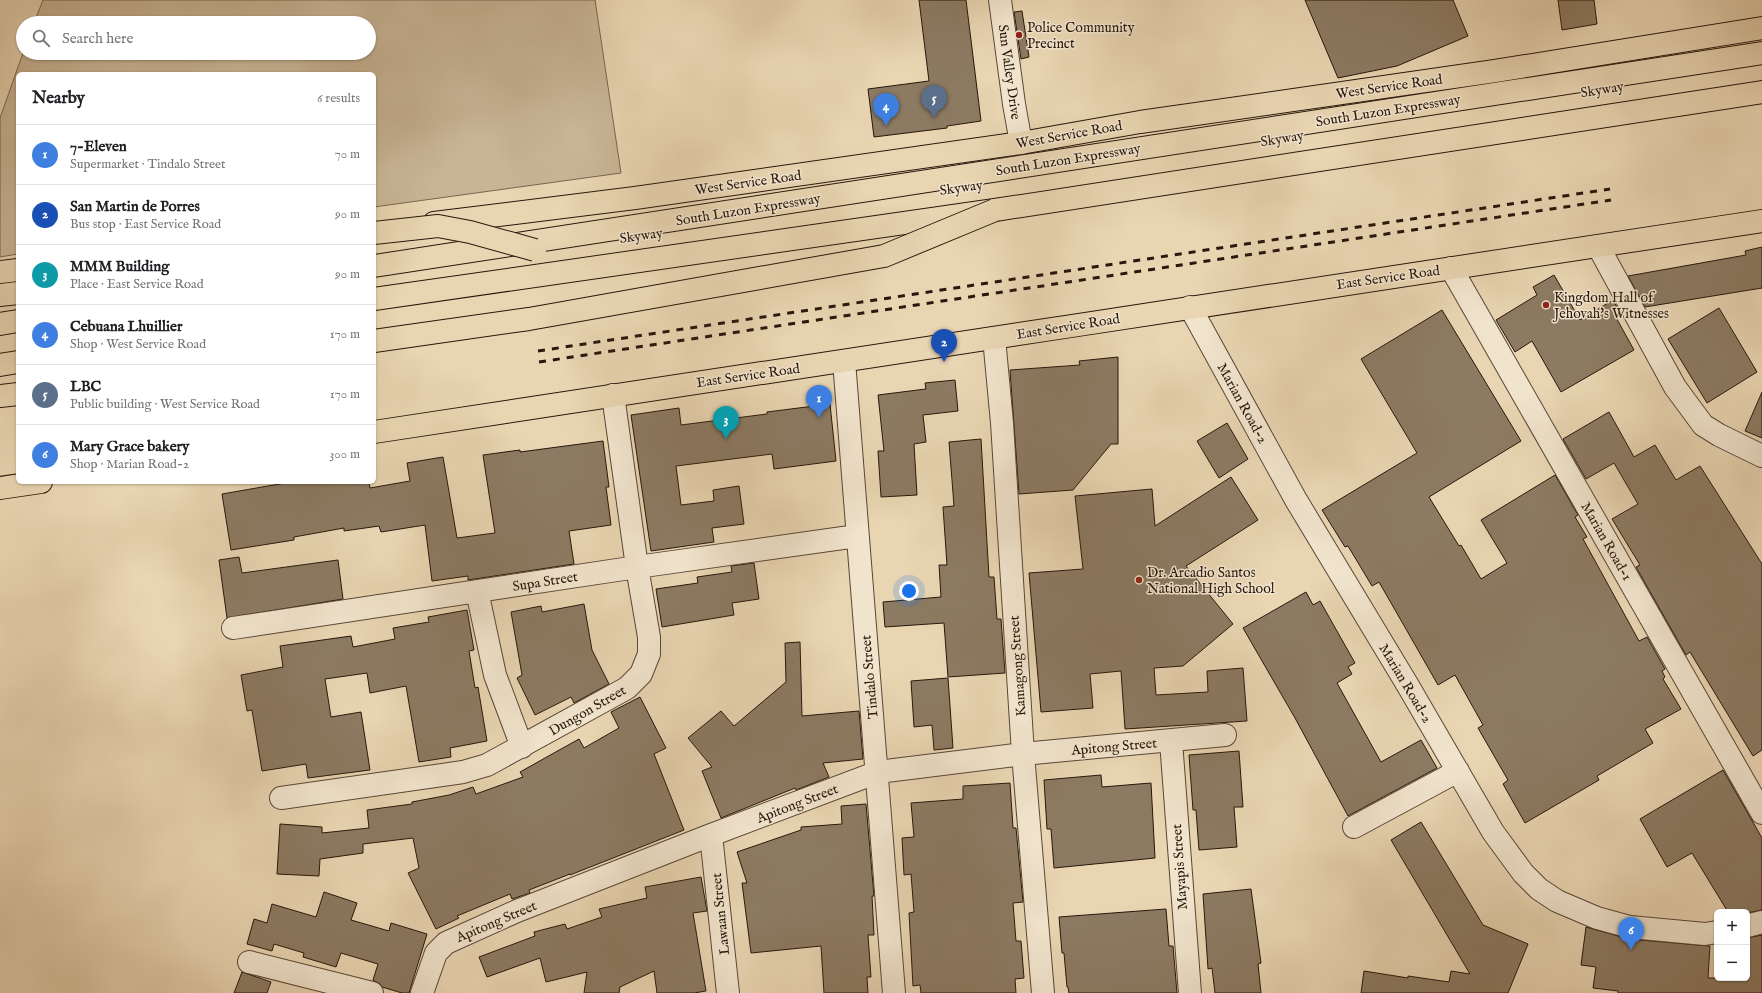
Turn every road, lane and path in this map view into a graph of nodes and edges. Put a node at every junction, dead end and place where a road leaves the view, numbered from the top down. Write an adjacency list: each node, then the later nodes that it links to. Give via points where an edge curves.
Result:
1 (1000, 0): 7 (street, Sun Valley Drive)
2 (1762, 28): 7 (main road, West Service Road, via 1488,72 1140,122)
3 (1762, 52): 14 (main road, South Luzon Expressway)
4 (1762, 64): 13 (main road, Skyway)
5 (1762, 92): 8 (main road, Skyway)
6 (1762, 102): 25 (main road, via 833,242)
7 (1021, 143): 10 (main road, West Service Road)
8 (995, 210): 23 (main road, Skyway, bridge); 31 (main road, bridge, via 884,256 529,319)
9 (1762, 221): 12 (main road, East Service Road)
10 (376, 232)
11 (376, 232): 13 (main road, bridge, via 438,226)
12 (1598, 246): 15 (main road, East Service Road); 41 (street, via 1675,388 1703,424 1719,435)
13 (535, 250): 18 (main road, Skyway)
14 (376, 266)
15 (1451, 268): 24 (main road, East Service Road); 55 (street, Marian Road-1)
16 (16, 270): 17 (main road)
17 (0, 272)
18 (376, 275)
19 (16, 284): 20 (main road)
20 (0, 287)
21 (16, 293): 22 (main road)
22 (0, 295)
23 (376, 299)
24 (1190, 306): 30 (main road, East Service Road); 52 (street, Marian Road-2, via 1288,486)
25 (376, 308)
26 (16, 321): 27 (main road)
27 (0, 324)
28 (16, 329): 29 (main road)
29 (0, 332)
30 (994, 338): 34 (main road, East Service Road); 51 (street, Kamagong Street, via 1002,423)
31 (376, 341)
32 (16, 353): 33 (main road)
33 (0, 356)
34 (844, 361): 39 (main road, East Service Road); 44 (street, Tindalo Street)
35 (16, 362): 36 (main road)
36 (0, 365)
37 (16, 394): 38 (main road)
38 (0, 396)
39 (613, 396): 40 (main road, East Service Road); 45 (street, Dungon Street)
40 (376, 432)
41 (1762, 456)
42 (27, 484): 43 (main road)
43 (0, 488)
44 (857, 536): 45 (street, Supa Street); 53 (street, Tindalo Street)
45 (637, 567): 46 (street, Supa Street); 50 (street, Dungon Street, via 649,637 649,654 641,674 627,688)
46 (477, 591): 47 (street, Supa Street); 50 (street, via 495,674)
47 (233, 628)
48 (1225, 735): 49 (street, Apitong Street)
49 (1171, 741): 51 (street, Apitong Street); 67 (street, Mayapis Street)
50 (522, 747): 54 (street, Dungon Street, via 487,765 463,772)
51 (1023, 754): 53 (street, Apitong Street); 66 (street, Kamagong Street)
52 (1458, 771): 56 (street); 60 (street, Marian Road-2, via 1493,832 1523,873 1539,889 1557,901 1597,918 1630,927 1705,934)
53 (878, 772): 57 (street, Apitong Street); 65 (street, Tindalo Street)
54 (281, 798)
55 (1762, 813)
56 (1354, 827)
57 (711, 835): 63 (street, Apitong Street, via 517,911 446,943 436,953); 64 (street, Lawaan Street)
58 (1762, 922): 59 (street)
59 (1750, 925)
60 (1714, 932)
61 (249, 962): 62 (street)
62 (372, 993)
63 (422, 993)
64 (728, 993)
65 (894, 993)
66 (1043, 993)
67 (1190, 993)

